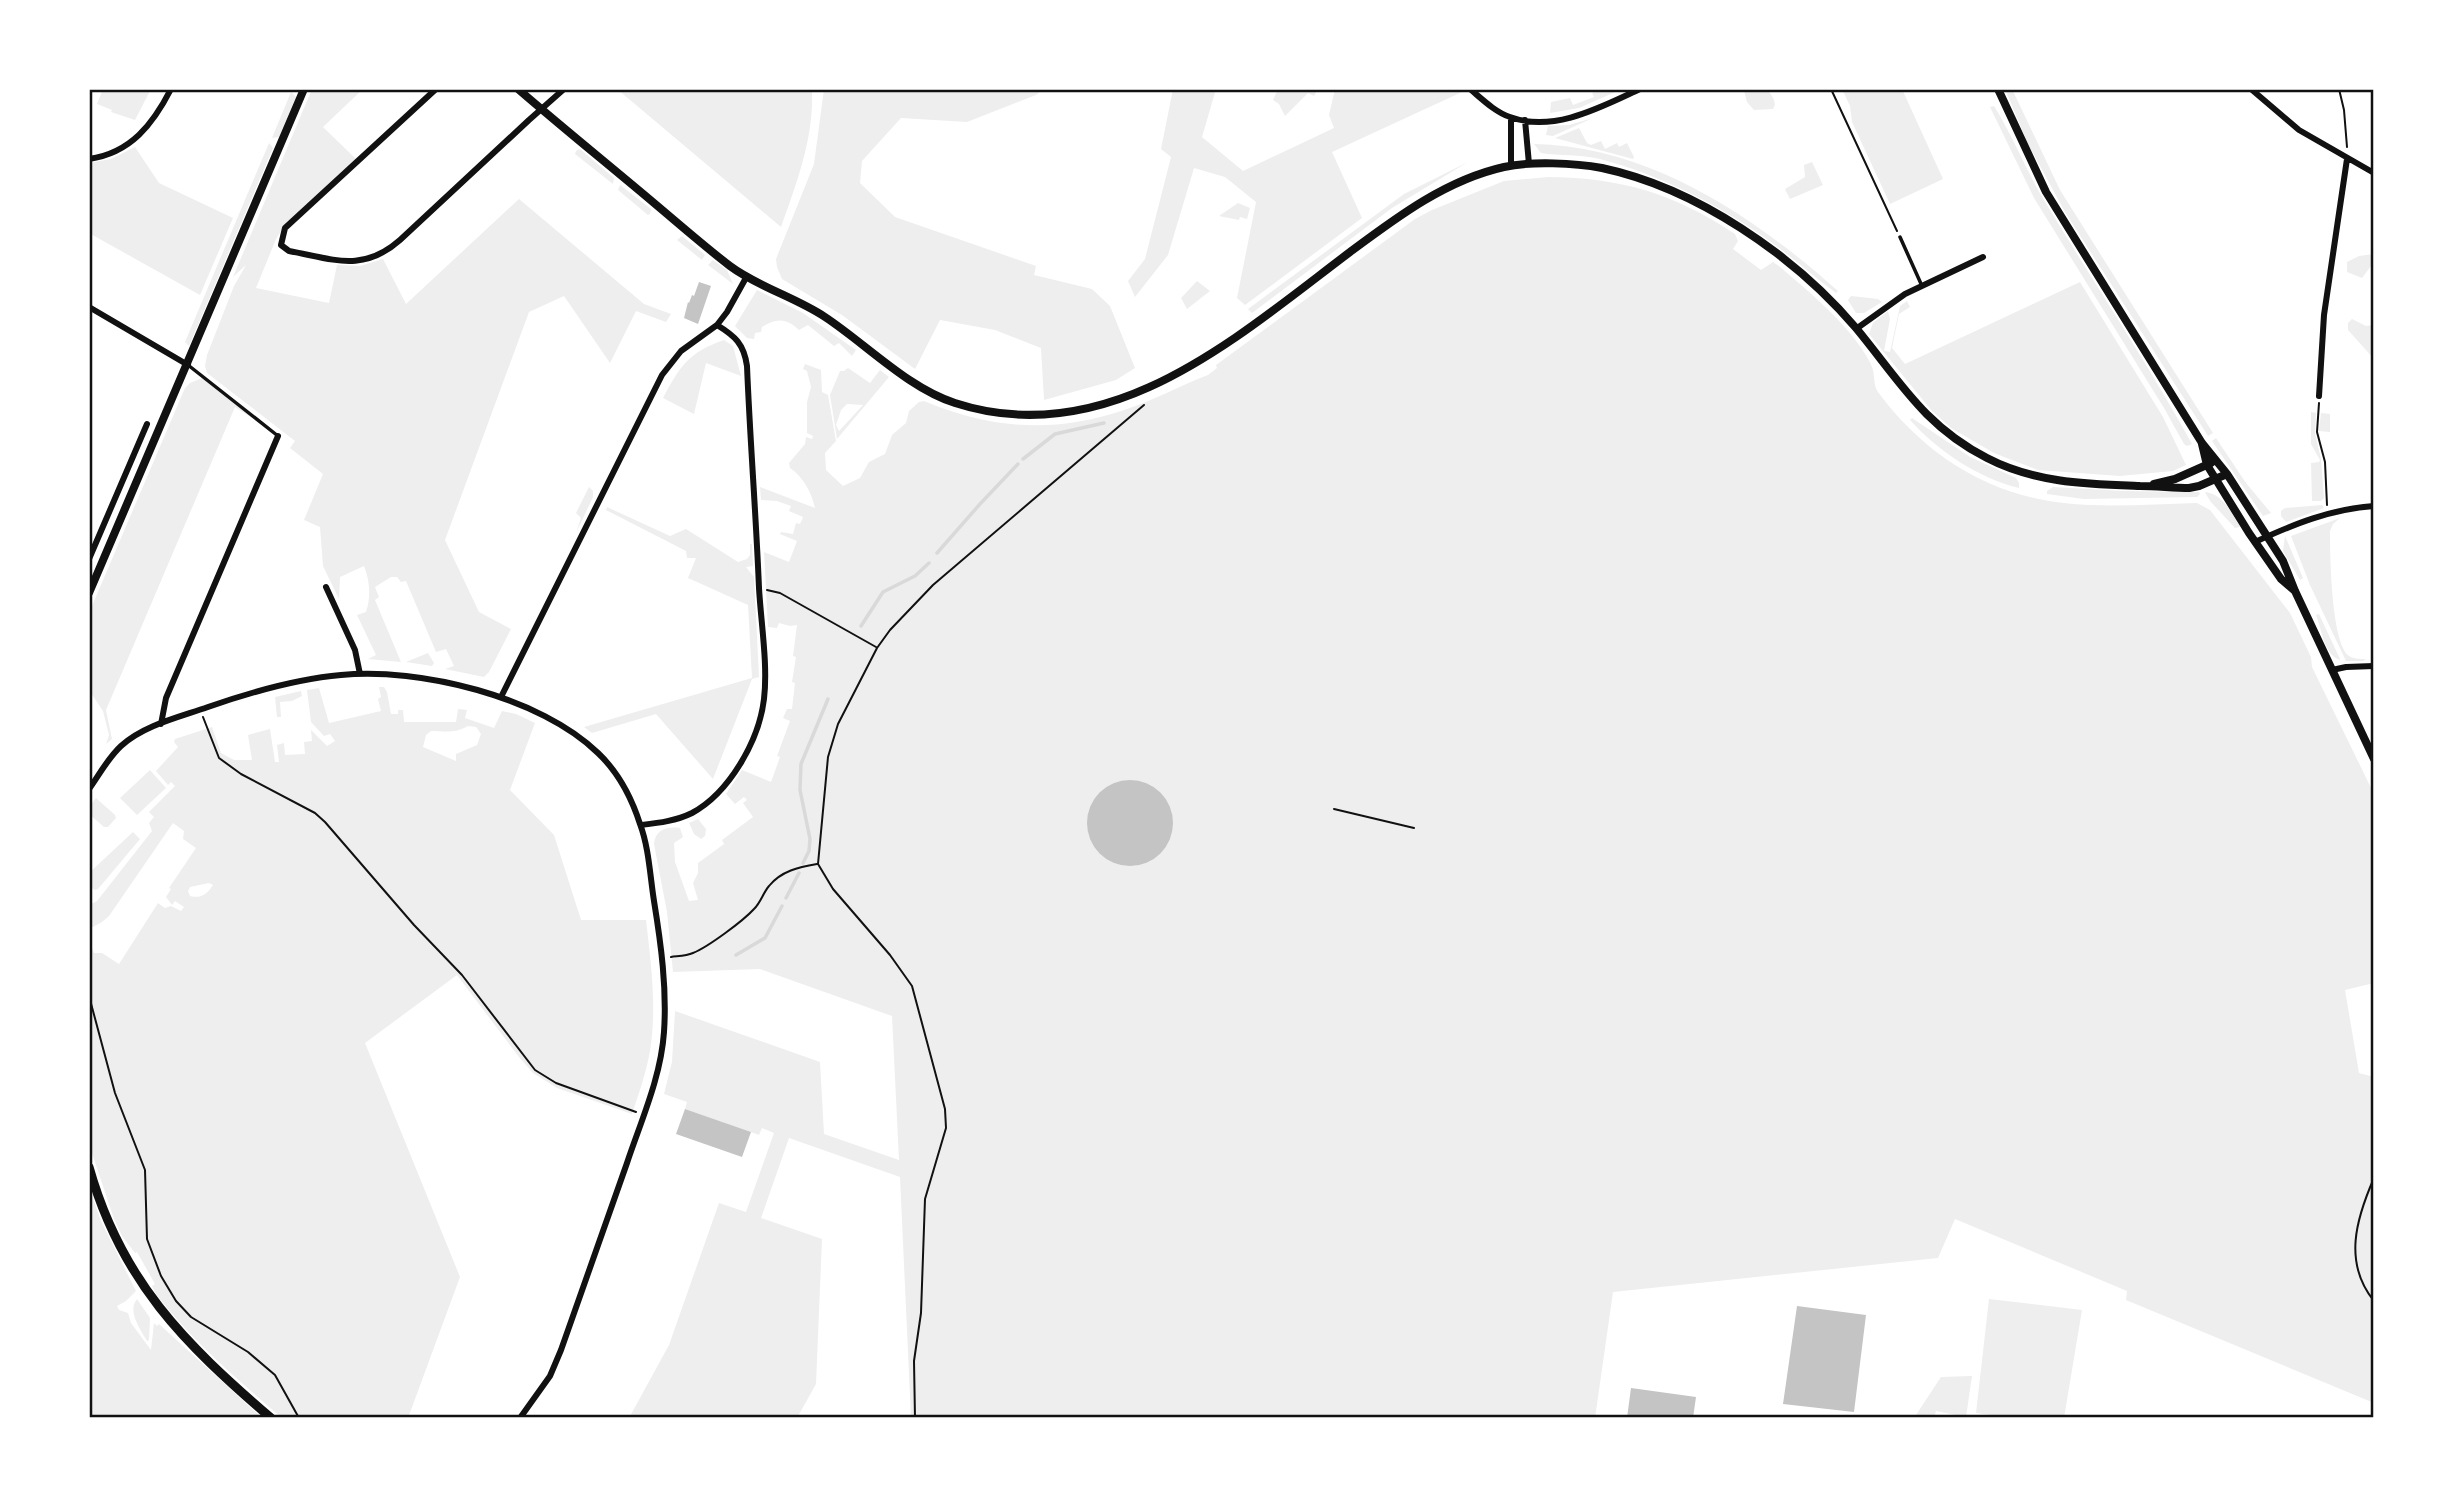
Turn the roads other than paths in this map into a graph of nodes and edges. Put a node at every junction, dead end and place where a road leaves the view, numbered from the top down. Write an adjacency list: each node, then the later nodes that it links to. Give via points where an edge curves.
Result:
1 (171, 89): 13 (street, via 151,125 135,139)
2 (304, 89): 25 (street)
3 (436, 89): 10 (street, via 285,228 281,245 289,251 349,262 374,258 394,246)
4 (518, 89): 10 (street)
5 (564, 89): 10 (street)
6 (1470, 89): 11 (street)
7 (1640, 89): 12 (street, via 1578,116)
8 (1998, 89): 29 (street, via 2046,192)
9 (2250, 89): 14 (street, via 2299,130)
10 (541, 109): 20 (street)
11 (1511, 118): 12 (street); 16 (street)
12 (1525, 120): 15 (street)
13 (89, 159)
14 (2347, 159): 17 (street); 26 (street, via 2324,315)
15 (1529, 164): 16 (street); 24 (street, via 1596,167 1699,204 1785,260)
16 (1511, 166): 20 (street, via 1453,186 1407,211 1223,346 1162,383 1094,407 1056,414 991,412 941,398 826,317)
17 (2374, 173)
18 (1900, 237): 21 (lane)
19 (1983, 257): 21 (street)
20 (747, 276): 23 (street)
21 (1922, 286): 24 (street)
22 (89, 307): 25 (street)
23 (717, 325): 47 (street, via 681,351 662,375); 51 (street, via 737,339 747,366 764,699 745,753 710,801 677,819)
24 (1856, 329): 34 (street, via 1919,408 1952,437 1987,458 2038,477)
25 (188, 365): 28 (lane); 38 (street)
26 (2319, 396)
27 (148, 424): 36 (street)
28 (278, 436): 48 (street, via 166,698)
29 (2202, 443): 30 (street); 31 (street)
30 (2217, 460): 31 (street); 32 (street)
31 (2207, 465): 33 (street); 34 (street)
32 (2227, 474): 33 (street); 37 (street)
33 (2215, 479): 34 (street, via 2189,488); 39 (street)
34 (2144, 486)
35 (2374, 506): 37 (street, via 2327,513)
36 (100, 534): 38 (street); 40 (street)
37 (2269, 536): 39 (street); 42 (street)
38 (114, 539): 43 (street)
39 (2255, 542): 42 (street)
40 (89, 559)
41 (326, 587): 46 (street, via 355,650)
42 (2295, 591): 45 (street)
43 (89, 593)
44 (2374, 666): 45 (street)
45 (2332, 670): 49 (street)
46 (360, 674): 47 (street, via 422,677); 48 (street, via 282,684)
47 (501, 697): 51 (street, via 559,724 601,755 624,787)
48 (161, 723): 50 (street, via 122,745)
49 (2374, 760)
50 (89, 789)
51 (641, 825): 54 (street, via 664,976 661,1055 561,1350 550,1376)
52 (89, 1167): 53 (main road, via 113,1231 155,1304 190,1345)
53 (271, 1418)
54 (520, 1418)

